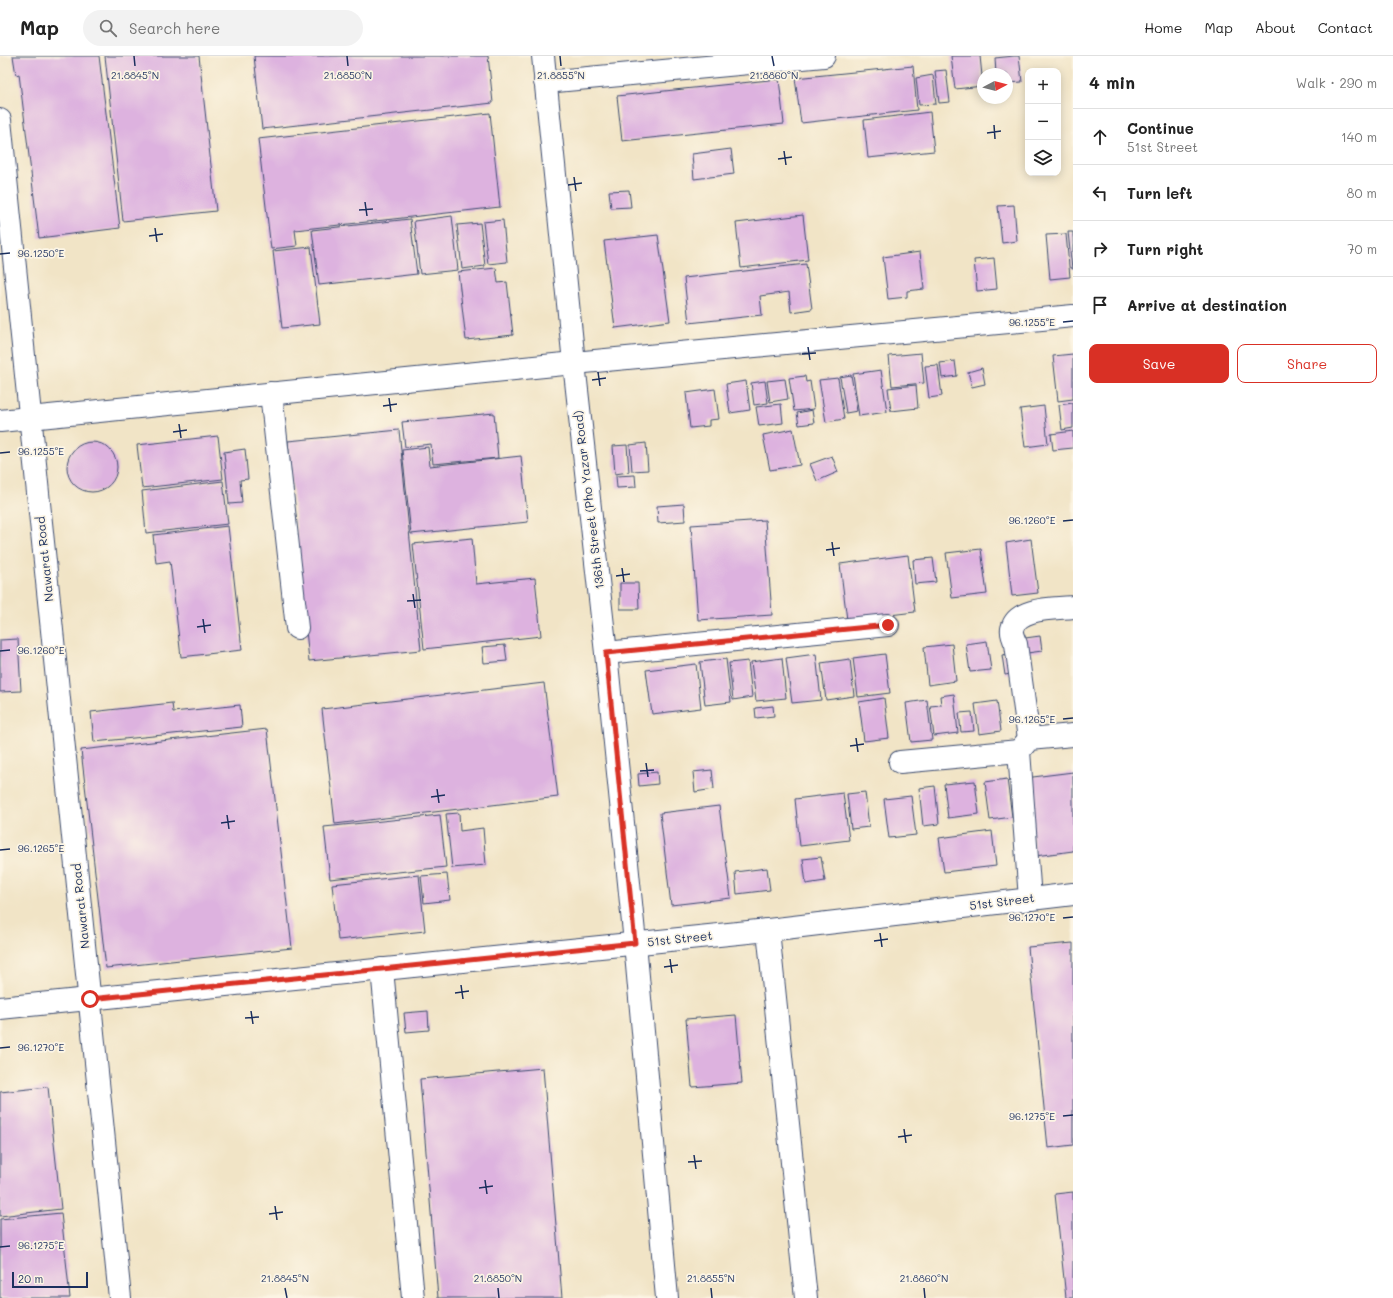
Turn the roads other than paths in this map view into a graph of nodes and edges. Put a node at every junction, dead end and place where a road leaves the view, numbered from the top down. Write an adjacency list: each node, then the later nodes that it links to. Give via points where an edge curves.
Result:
1 (543, 56): 3 (street, 136th Street (Pho Yazar Road))
2 (824, 56): 3 (street)
3 (545, 82): 6 (street, 136th Street (Pho Yazar Road))
4 (0, 120): 8 (street, Nawarat Road)
5 (1073, 316): 6 (street)
6 (574, 363): 7 (street); 13 (street, 136th Street (Pho Yazar Road))
7 (271, 393): 8 (street); 12 (street)
8 (30, 417): 9 (street); 22 (street, Nawarat Road)
9 (0, 421)
10 (1073, 607): 15 (street, via 1032,611 1016,620 1012,630 1016,644)
11 (888, 625): 13 (street)
12 (297, 628)
13 (606, 653): 20 (street, 136th Street (Pho Yazar Road))
14 (1073, 736): 15 (street)
15 (1024, 745): 16 (street); 18 (street)
16 (900, 762)
17 (1073, 894): 18 (street, 51st Street)
18 (1030, 899): 19 (street, 51st Street)
19 (768, 930): 20 (street, 51st Street); 27 (street)
20 (635, 943): 21 (street, 51st Street); 26 (street, 136th Street (Pho Yazar Road))
21 (382, 969): 22 (street, 51st Street); 25 (street)
22 (90, 999): 23 (street, 51st Street); 24 (street, Nawarat Road)
23 (0, 1008)
24 (120, 1298)
25 (413, 1298)
26 (667, 1298)
27 (806, 1298)

